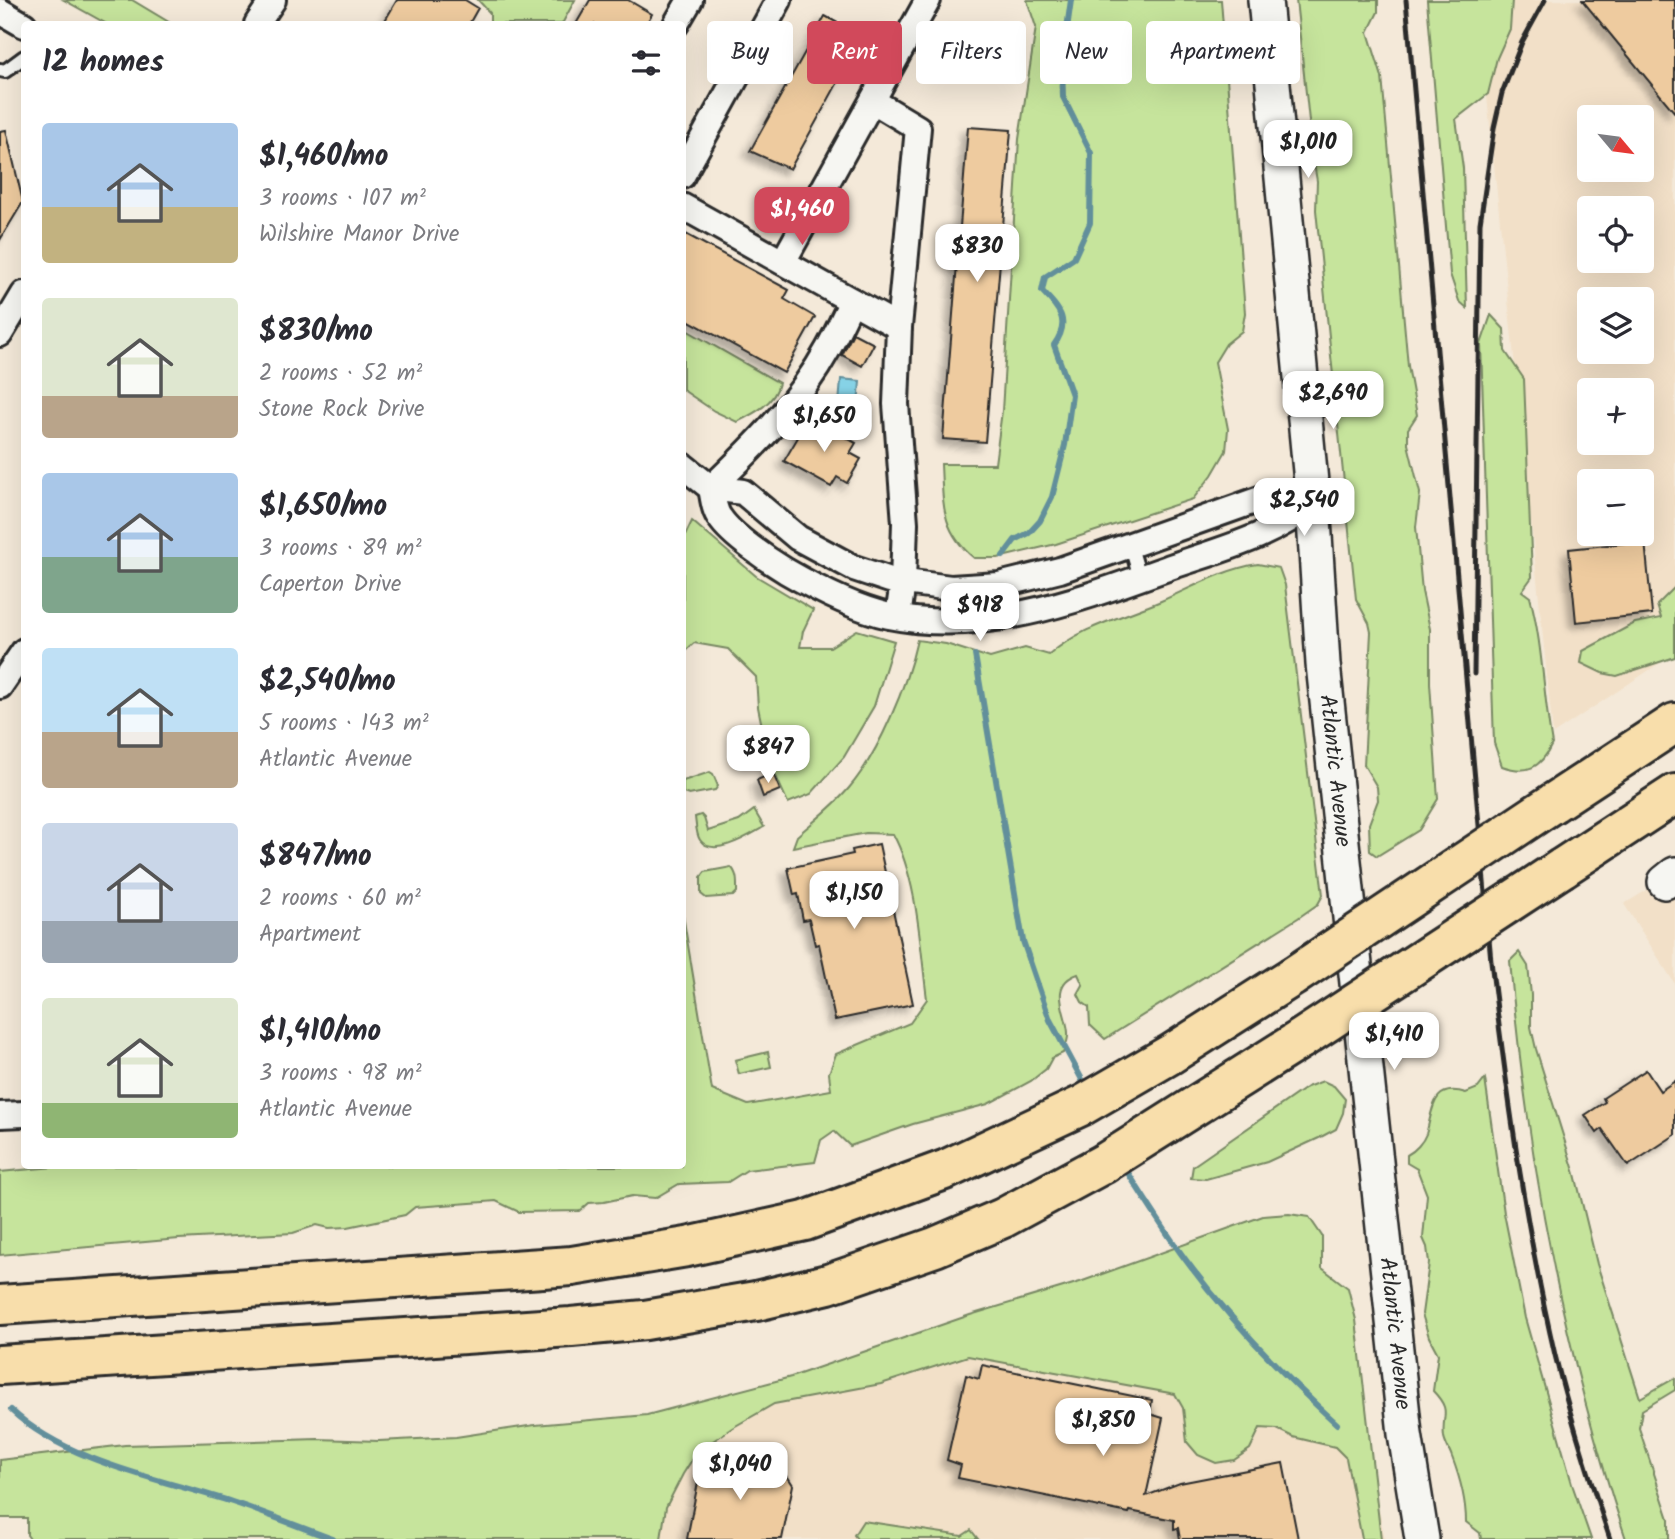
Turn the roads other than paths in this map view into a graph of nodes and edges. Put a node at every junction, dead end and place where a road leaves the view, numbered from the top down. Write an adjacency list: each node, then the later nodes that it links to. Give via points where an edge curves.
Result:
1 (273, 0): 7 (street)
2 (690, 0): 8 (street)
3 (779, 0): 13 (street)
4 (928, 0): 12 (street)
5 (1265, 0): 22 (main road, Atlantic Avenue)
6 (0, 10): 9 (street)
7 (259, 21)
8 (678, 21)
9 (21, 23)
10 (21, 59): 11 (lane, via 5,71)
11 (0, 69)
12 (873, 101): 15 (street); 18 (street, via 918,128)
13 (686, 169)
14 (686, 208): 15 (street)
15 (783, 262): 17 (street)
16 (21, 299): 19 (street)
17 (852, 301): 18 (street); 21 (street, via 828,350 792,401)
18 (899, 327): 25 (street, via 896,404 905,523)
19 (0, 334)
20 (686, 468): 21 (street)
21 (711, 488): 25 (street, via 743,492 781,526 824,554 854,569); 26 (street, via 719,517 769,561 840,598)
22 (1313, 503): 23 (street, via 1260,499); 24 (street, via 1266,533); 35 (main road, Atlantic Avenue, via 1323,664 1403,1420)
23 (1131, 547): 24 (lane); 25 (street, via 999,585 951,588)
24 (1140, 578): 26 (street, via 1033,613 996,620)
25 (903, 582): 26 (street)
26 (898, 617)
27 (21, 655): 28 (street)
28 (0, 686)
29 (1675, 723): 33 (highway, bridge, via 1292,977 1083,1105 947,1169 805,1221 572,1266)
30 (1675, 794): 34 (highway, bridge, via 1103,1164 1003,1218 875,1268 756,1301 570,1327)
31 (21, 1114): 32 (street)
32 (0, 1115)
33 (0, 1305)
34 (0, 1365)
35 (1422, 1539)

